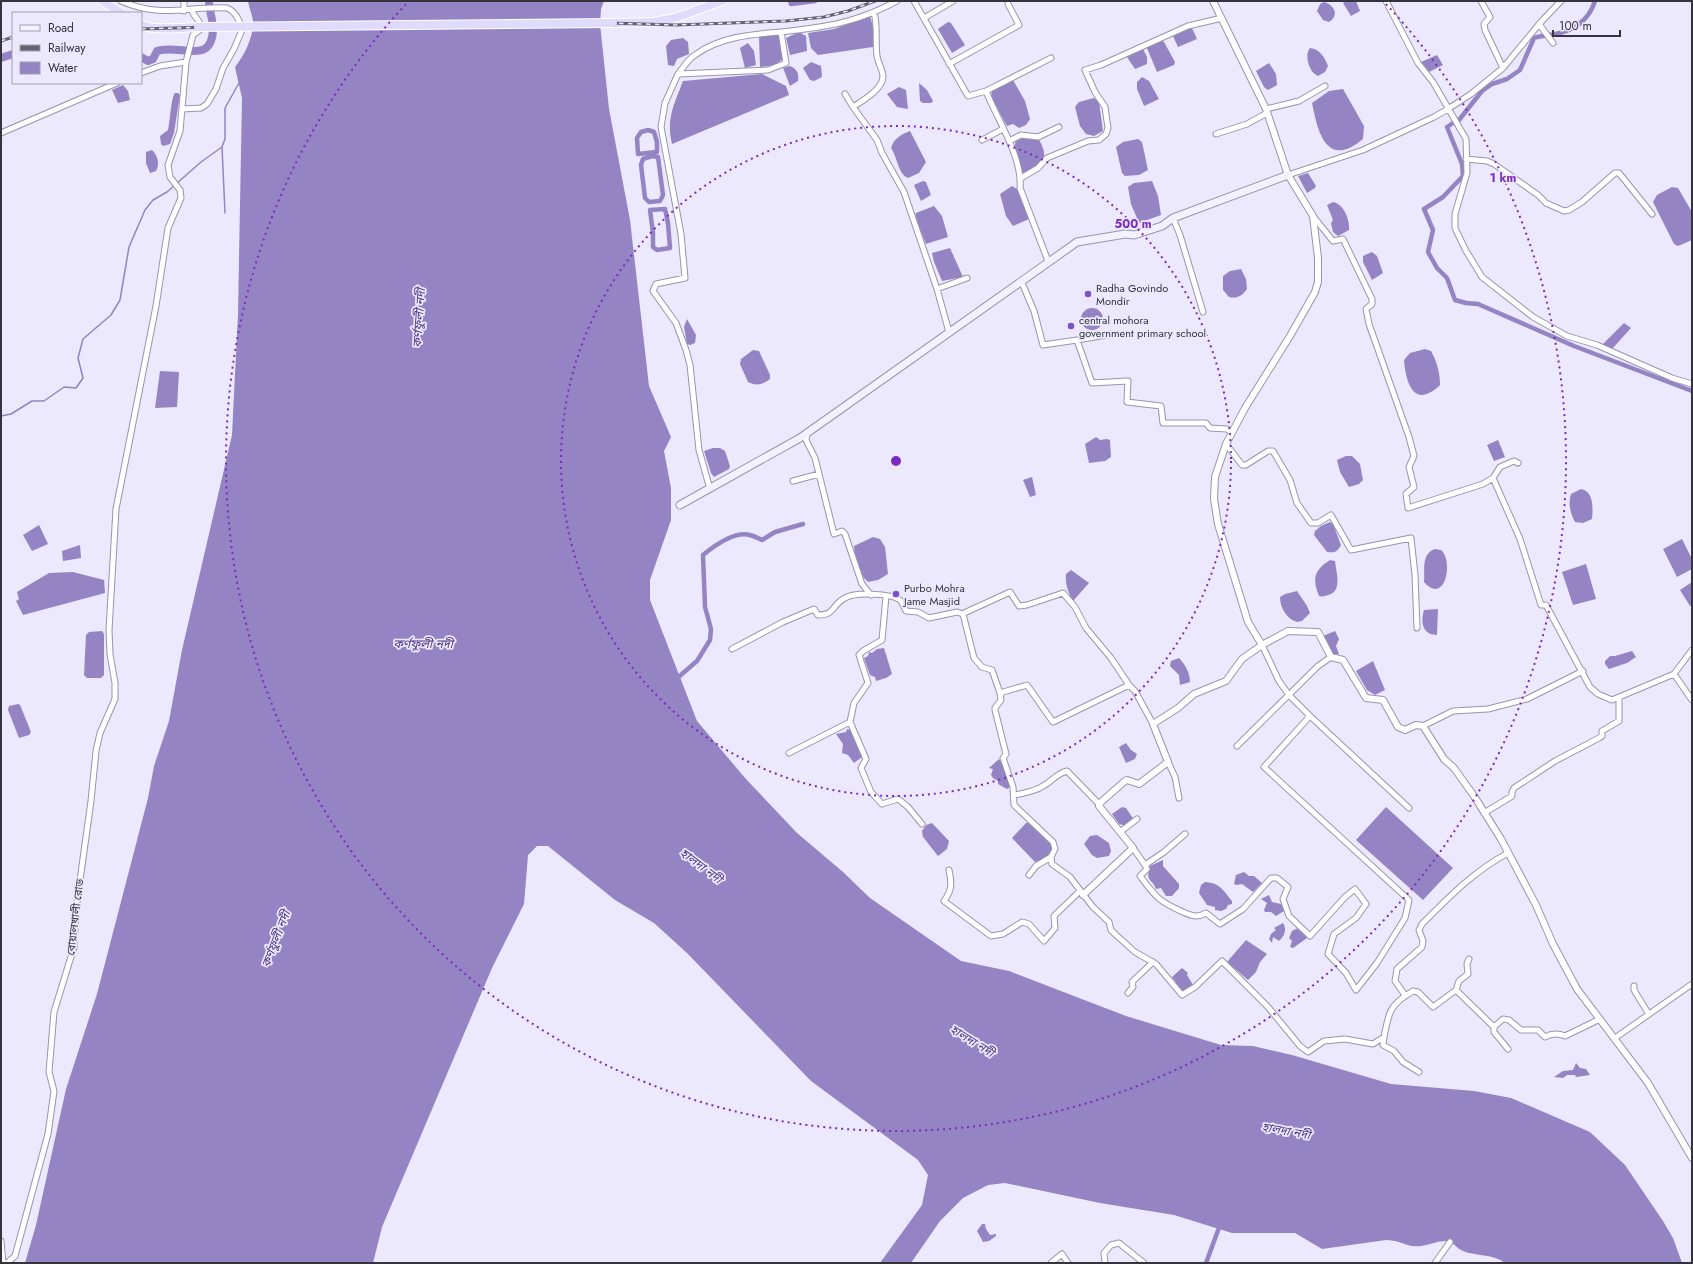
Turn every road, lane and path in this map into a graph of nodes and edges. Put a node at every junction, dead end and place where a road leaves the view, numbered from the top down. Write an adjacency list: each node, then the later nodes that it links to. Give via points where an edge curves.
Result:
1 (102, 1): 15 (highway)
2 (121, 1): 13 (street, via 156,11)
3 (184, 1): 13 (street)
4 (722, 1): 20 (highway, bridge, via 675,18 653,22 198,27 145,27)
5 (897, 1): 16 (street)
6 (914, 1): 17 (street)
7 (953, 1): 17 (street)
8 (1213, 1): 18 (street)
9 (1386, 1): 35 (street, via 1418,63)
10 (1481, 1): 26 (street, via 1490,17 1484,24 1485,30)
11 (1561, 1): 19 (street)
12 (1008, 4): 25 (street, via 1019,25)
13 (184, 11): 14 (street)
14 (192, 11): 24 (street, via 201,26 193,35); 34 (street, via 227,8 233,11 242,30 207,104 201,108)
15 (120, 12)
16 (874, 12): 21 (street, via 856,20 828,27); 33 (street, via 877,24 877,56 882,81 874,91)
17 (924, 18): 25 (street)
18 (1222, 18): 36 (street); 45 (street, via 1188,26 1085,70 1105,107 1108,128 1106,134 1099,140 1088,141 1047,158 1038,168)
19 (1538, 24): 22 (street); 26 (street)
20 (142, 25)
21 (781, 32): 28 (street, via 718,42 694,55); 28 (street, via 786,63 768,70)
22 (1552, 43)
23 (1050, 58): 31 (street)
24 (186, 62): 27 (street, via 160,66); 34 (street)
25 (949, 64): 31 (street, via 968,96)
26 (1503, 68): 35 (street)
27 (142, 73)
28 (678, 74): 65 (street, via 665,103 661,127 681,234 685,278 656,284 653,291 676,323 686,350 699,450)
29 (115, 84): 39 (street)
30 (1325, 86): 36 (street, via 1299,101)
31 (986, 91): 38 (street)
32 (845, 94): 33 (street)
33 (853, 107): 52 (street, via 878,140 882,153 904,192)
34 (182, 109): 123 (street, বোয়ালখালী রোড, via 179,137 168,165 170,176 180,190 179,204 168,228 156,306 116,509 109,630 115,693 96,751 74,947 52,1025 49,1072 54,1091 48,1134 15,1256)
35 (1448, 109): 43 (street, via 1466,139); 44 (street, via 1363,150)
36 (1267, 111): 40 (street, via 1247,124); 44 (street)
37 (1059, 127): 42 (street, via 1038,137 1021,135)
38 (1003, 129): 41 (street); 42 (street)
39 (1, 133)
40 (1216, 134)
41 (982, 140)
42 (1011, 140): 45 (street)
43 (1466, 159): 46 (street, via 1494,164 1546,203 1564,211 1582,202 1615,173 1619,173); 57 (street, via 1467,173 1455,214 1456,228 1482,277 1533,317 1567,336 1597,345 1672,378)
44 (1288, 175): 47 (street); 48 (main road)
45 (1021, 178): 49 (street, via 1020,188)
46 (1652, 214)
47 (1312, 216): 58 (street, via 1318,258 1318,282 1315,292); 63 (street, via 1333,241 1343,239 1372,299 1372,304 1366,309 1369,324 1414,456 1409,467 1414,487 1406,494 1408,508 1473,489)
48 (1173, 218): 49 (main road, via 1162,226 1134,235 1125,234 1077,242); 53 (street)
49 (1048, 261): 51 (main road)
50 (967, 278): 52 (street)
51 (1022, 283): 54 (main road); 56 (street, via 1034,311 1043,345)
52 (937, 289): 54 (street)
53 (1203, 312)
54 (949, 332): 59 (main road)
55 (1112, 334): 56 (street)
56 (1077, 340): 58 (street, via 1092,383 1128,381 1127,402 1161,406 1163,423 1206,423 1210,428 1227,429)
57 (1692, 384)
58 (1232, 432): 60 (street)
59 (807, 433): 62 (street, via 806,440); 65 (main road)
60 (1226, 444): 70 (street, via 1242,465 1268,451 1273,451 1290,480 1297,503 1311,523 1318,523 1331,515 1352,550 1411,538); 71 (street, via 1215,477 1214,499 1218,524 1248,622)
61 (1518, 463): 63 (street, via 1514,461 1500,467)
62 (818, 474): 64 (street); 67 (street, via 834,534 842,531 845,534 862,584)
63 (1494, 478): 75 (street, via 1520,539 1542,605 1546,605)
64 (793, 481)
65 (710, 488): 66 (main road)
66 (680, 505)
67 (871, 595): 68 (street); 72 (street, via 847,597 827,615 818,615 814,609)
68 (886, 596): 69 (street, via 899,599 906,611 918,612 929,618 957,612); 83 (street, via 882,640 859,655 868,683 854,703)
69 (962, 614): 77 (street, via 1010,592 1019,606 1063,592 1075,607 1086,628); 78 (street, via 974,658 982,667 992,670)
70 (1417, 628)
71 (1262, 645): 74 (street, via 1288,631 1314,631 1321,636); 79 (street); 84 (street, via 1242,659 1226,681 1194,694)
72 (732, 649)
73 (1692, 650): 76 (street)
74 (1331, 657): 79 (street, via 1318,666); 85 (street, via 1343,660 1366,698 1382,700 1398,728 1405,730 1416,724)
75 (1583, 671): 80 (street, via 1590,687 1598,694 1612,700); 85 (street, via 1527,699 1488,709 1453,711)
76 (1674, 674): 80 (street); 81 (street)
77 (1129, 685): 78 (street, via 1055,722 1051,721 1027,685); 84 (street, via 1136,691)
78 (1000, 693): 89 (street, via 1001,700 995,710 1006,754 1003,758)
79 (1289, 696): 82 (street); 86 (street)
80 (1619, 698): 93 (street, via 1619,721 1602,731 1602,736 1554,761 1514,788 1512,796)
81 (1692, 700)
82 (1310, 716): 92 (street); 101 (street, via 1264,767 1409,900 1405,918 1377,963 1356,990 1346,973 1328,954 1334,934 1356,918 1366,904 1356,889 1345,897 1310,936 1288,916 1283,899 1288,887 1277,878 1271,878 1243,909 1220,924 1206,913 1194,917 1166,905 1140,876 1147,869)
83 (850, 722): 87 (street); 95 (street, via 864,754 865,762 861,768 871,792 882,804 898,799)
84 (1153, 724): 88 (street)
85 (1423, 726): 93 (street)
86 (1237, 746)
87 (788, 753)
88 (1168, 762): 90 (street, via 1175,777); 91 (street, via 1139,784 1125,781)
89 (1014, 795): 91 (street, via 1042,788 1067,771); 100 (street, via 1014,805 1053,842 1055,849)
90 (1179, 798)
91 (1099, 804): 96 (street, via 1099,808)
92 (1410, 808)
93 (1484, 813): 99 (street)
94 (1137, 819): 96 (street)
95 (922, 824)
96 (1120, 832): 98 (street)
97 (1185, 834): 101 (street)
98 (1133, 848): 101 (street); 104 (street)
99 (1508, 853): 111 (street, via 1470,878 1422,924 1419,930 1423,941 1422,947 1397,969 1395,981); 113 (street, via 1577,989)
100 (1051, 857): 103 (street, via 1036,866); 104 (street, via 1052,864 1070,877)
101 (1145, 865)
102 (949, 870): 104 (street, via 952,883 944,901 988,935 1004,934 1022,922 1029,924 1044,941 1055,928 1054,916)
103 (1029, 875)
104 (1082, 893): 106 (street, via 1109,922 1111,930 1116,935 1135,952)
105 (1469, 959): 109 (street, via 1468,974 1459,981)
106 (1153, 962): 110 (street, via 1132,982 1133,987); 115 (street, via 1182,995 1222,961 1308,1052 1324,1040 1345,1039 1373,1044)
107 (1692, 984): 112 (street)
108 (1634, 986): 112 (street)
109 (1456, 990): 111 (street, via 1433,1007 1418,992 1413,991); 114 (street)
110 (1128, 993)
111 (1406, 995): 115 (street, via 1389,1010)
112 (1648, 1013): 116 (street)
113 (1600, 1019): 114 (street, via 1565,1036 1559,1033 1545,1037 1538,1030 1520,1030 1509,1020 1503,1020); 116 (street)
114 (1494, 1027): 117 (street, via 1494,1032)
115 (1384, 1038): 118 (street, via 1383,1045)
116 (1615, 1038): 119 (street, via 1648,1083)
117 (1508, 1049)
118 (1419, 1072)
119 (1692, 1158)
120 (1, 1241): 122 (street)
121 (1450, 1242): 128 (street)
122 (3, 1263)
123 (7, 1263)
124 (1051, 1263): 125 (street, via 1062,1254)
125 (1068, 1263)
126 (1105, 1263): 127 (street, via 1104,1253 1111,1245 1119,1243)
127 (1144, 1263)
128 (1435, 1263)

